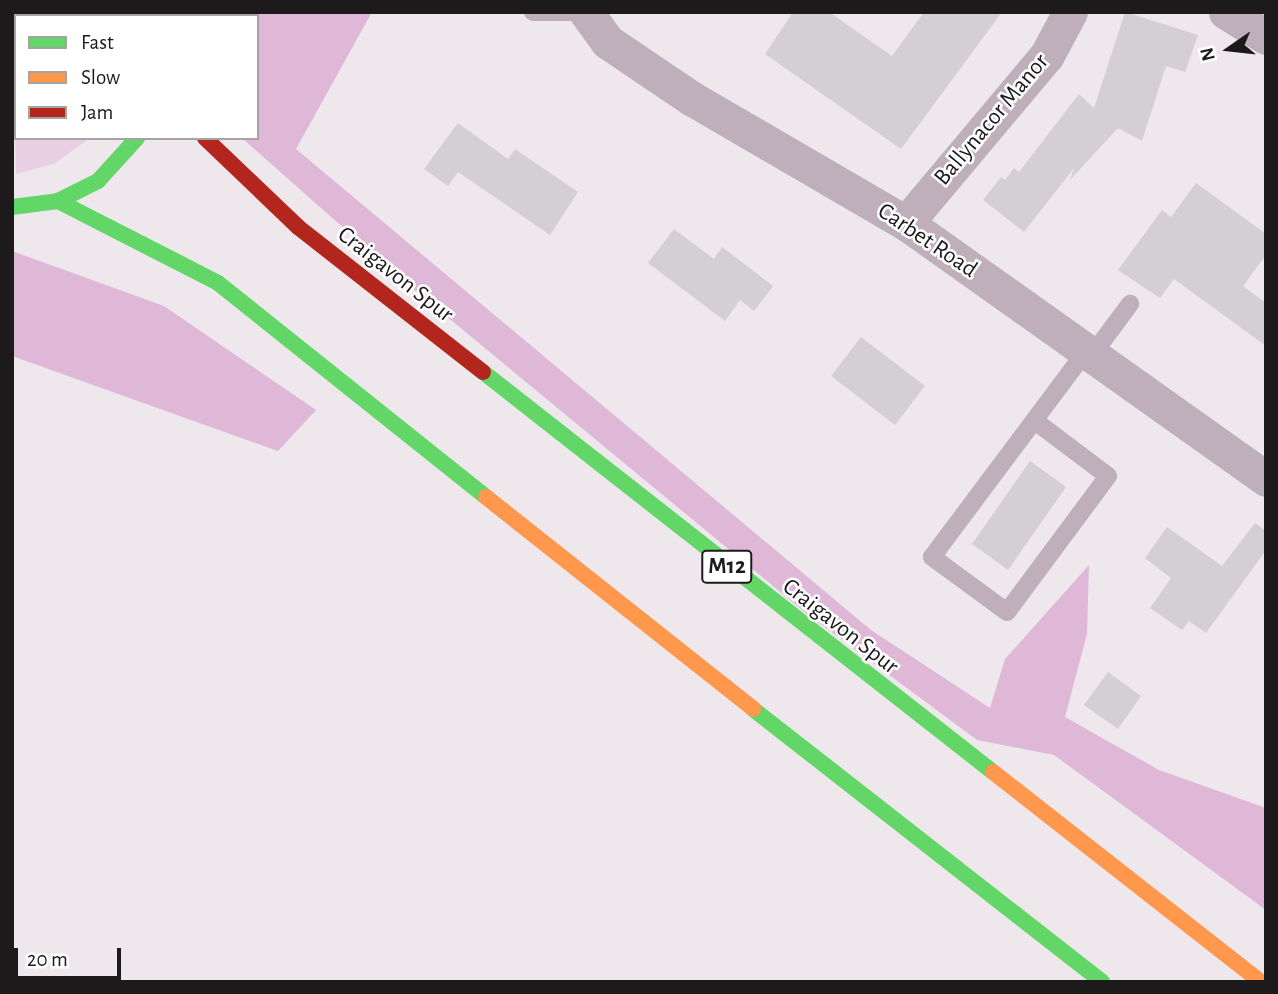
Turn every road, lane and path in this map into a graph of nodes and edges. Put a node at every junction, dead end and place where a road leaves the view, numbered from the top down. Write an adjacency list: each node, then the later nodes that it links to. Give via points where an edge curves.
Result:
1 (533, 12): 2 (lane)
2 (570, 12)
3 (586, 12): 11 (street, Carbet Road, via 608,43)
4 (1070, 12): 11 (street, Ballynacor Manor, via 1047,55)
5 (1226, 12): 6 (street)
6 (1266, 37)
7 (135, 140): 9 (highway, via 98,181)
8 (207, 140): 17 (highway, Craigavon Spur / M12, via 298,227)
9 (58, 201): 10 (highway); 16 (highway, via 218,283)
10 (14, 209)
11 (906, 223): 13 (street, Carbet Road)
12 (1130, 304): 13 (lane)
13 (1089, 353): 14 (lane); 15 (street, Carbet Road)
14 (1035, 421): 14 (lane, via 932,557 1006,612 1108,476)
15 (1266, 480)
16 (1102, 982)
17 (1261, 982)

